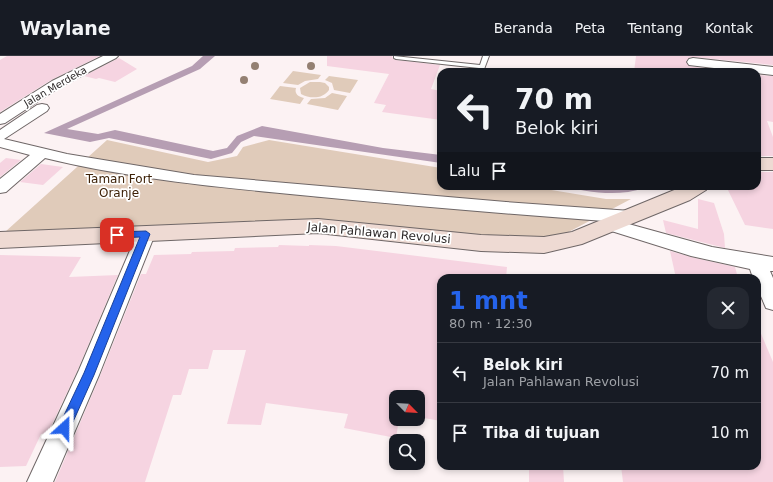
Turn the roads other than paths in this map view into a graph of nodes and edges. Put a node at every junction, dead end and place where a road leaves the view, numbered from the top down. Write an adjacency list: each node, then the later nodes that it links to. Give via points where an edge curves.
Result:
1 (112, 56): 11 (street, Jalan Merdeka, via 56,84)
2 (486, 56): 6 (lane)
3 (396, 57): 5 (lane)
4 (694, 63): 7 (street)
5 (468, 68)
6 (482, 68)
7 (743, 68)
8 (761, 70): 9 (street)
9 (773, 71)
10 (76, 86): 12 (street)
11 (0, 120)
12 (0, 136)
13 (0, 143): 14 (street)
14 (42, 153): 17 (street); 19 (street, via 194,180)
15 (761, 164): 16 (street)
16 (773, 164)
17 (0, 188)
18 (692, 190): 19 (street, Jalan Pahlawan Revolusi)
19 (631, 217): 20 (street, Jalan Pahlawan Revolusi)
20 (611, 225): 21 (street, Jalan Pahlawan Revolusi, via 575,239 544,245 513,245 318,226); 23 (street, via 673,243)
21 (146, 234): 22 (street, Jalan Pahlawan Revolusi); 25 (street, via 88,375)
22 (0, 240)
23 (765, 264): 24 (street)
24 (773, 302)
25 (40, 482)

